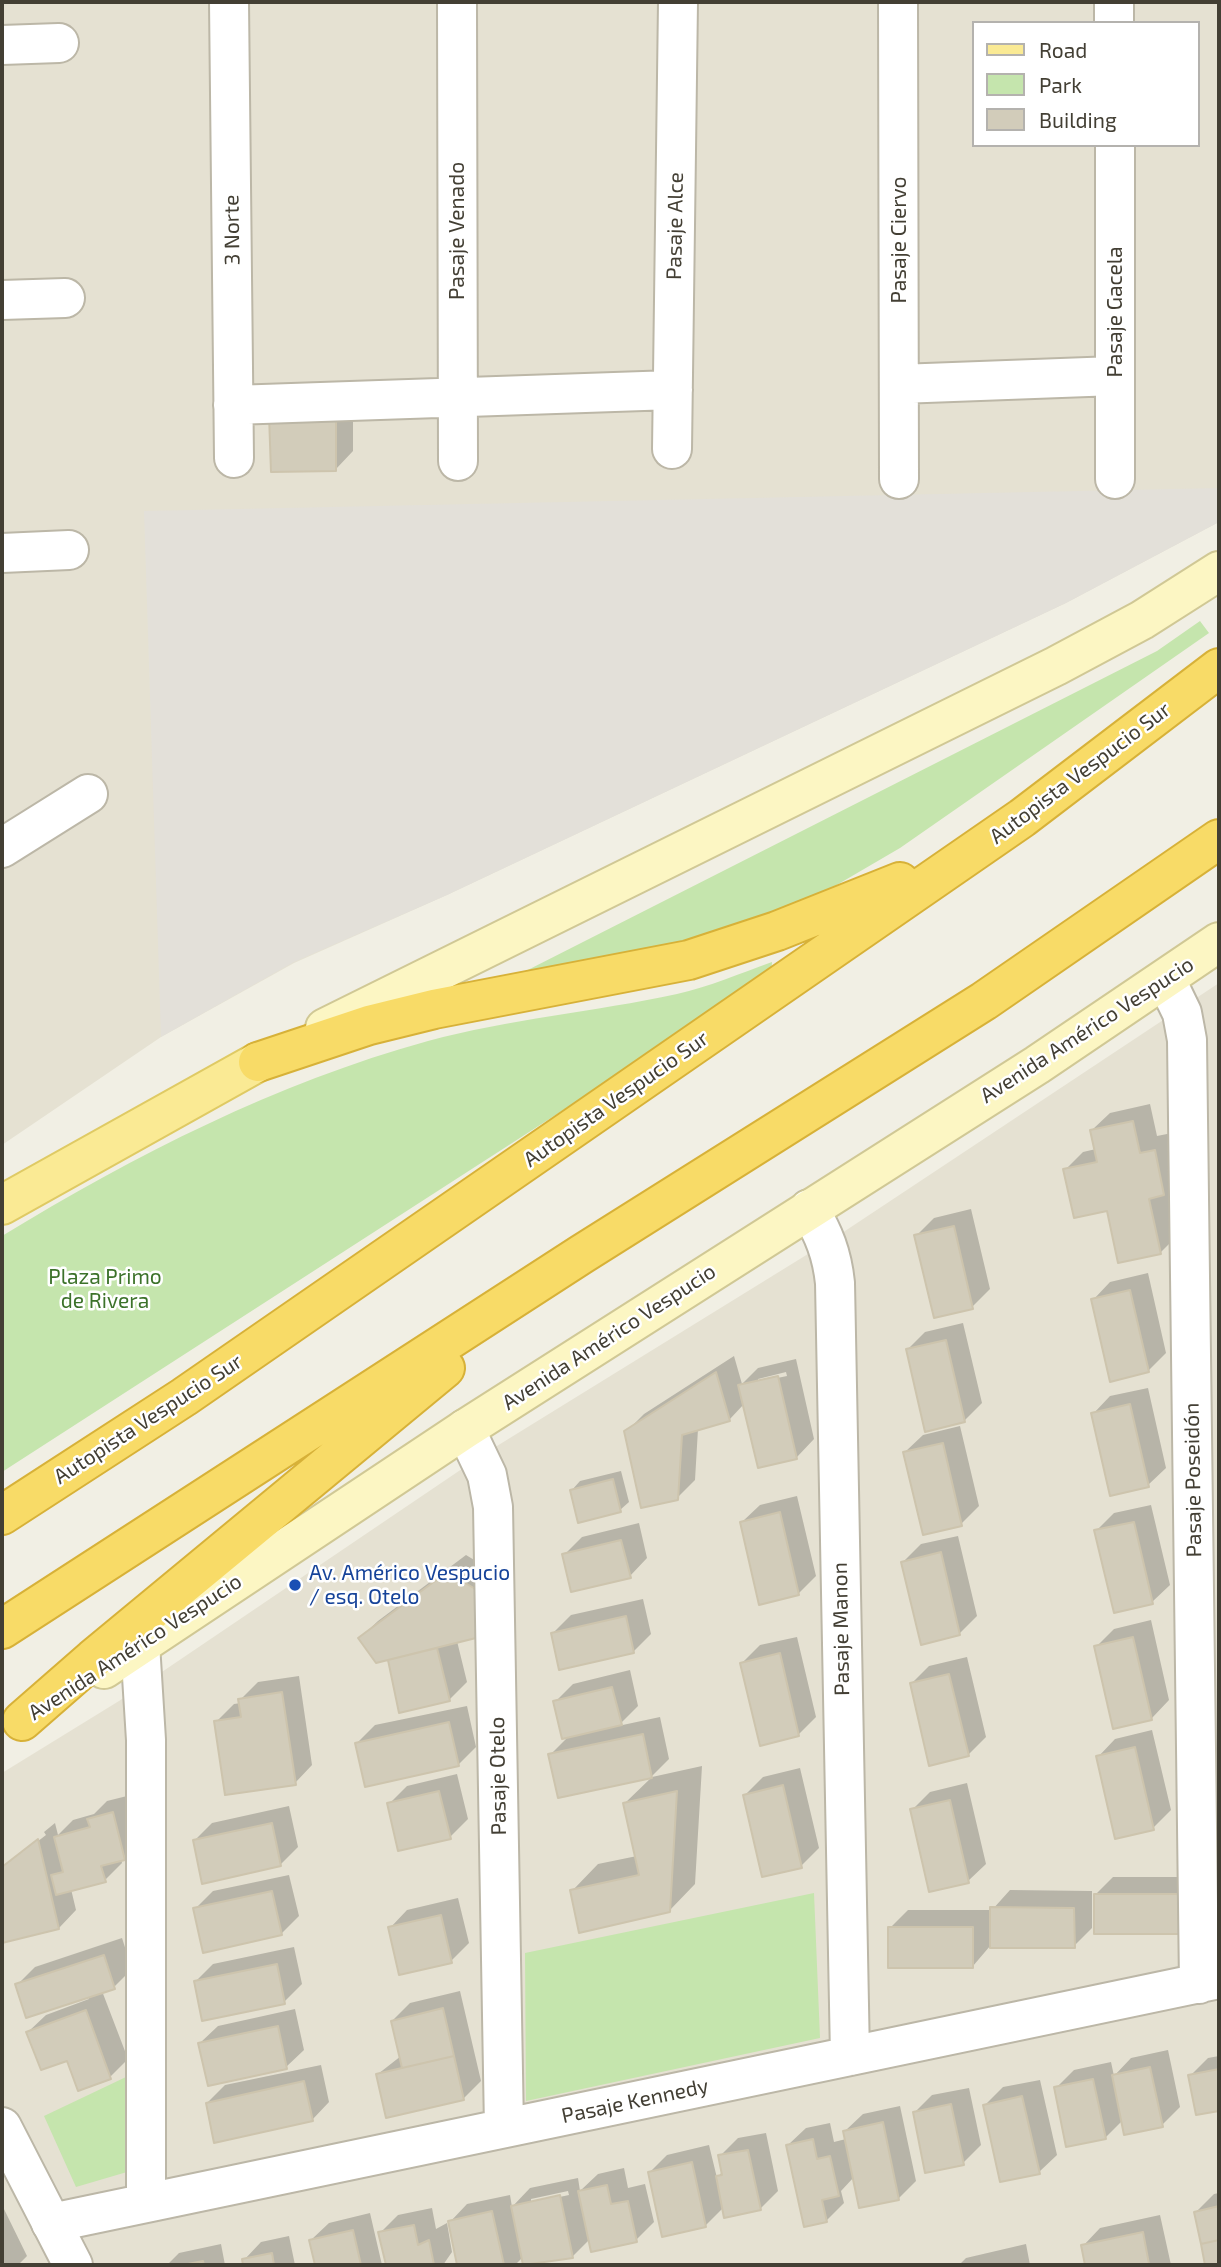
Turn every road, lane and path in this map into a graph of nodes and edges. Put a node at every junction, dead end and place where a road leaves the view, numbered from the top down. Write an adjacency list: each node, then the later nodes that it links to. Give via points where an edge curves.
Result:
1 (229, 2): 16 (street, 3 Norte)
2 (457, 2): 15 (street, Pasaje Venado)
3 (678, 2): 14 (street, Pasaje Alce)
4 (898, 2): 13 (street, Pasaje Ciervo)
5 (1114, 2): 6 (street)
6 (1114, 21)
7 (59, 43): 8 (street)
8 (2, 45)
9 (1115, 147): 12 (street, Pasaje Gacela)
10 (65, 298): 11 (street)
11 (2, 300)
12 (1115, 376): 13 (street); 21 (street, Pasaje Gacela)
13 (899, 384): 20 (street, Pasaje Ciervo)
14 (673, 390): 15 (street); 17 (street, Pasaje Alce)
15 (458, 397): 16 (street); 19 (street, Pasaje Venado)
16 (233, 405): 18 (street, 3 Norte)
17 (672, 449)
18 (234, 457)
19 (457, 461)
20 (899, 479)
21 (1115, 479)
22 (69, 550): 23 (street)
23 (2, 552)
24 (1219, 571): 32 (main road, via 1142,620 1056,666)
25 (1219, 668): 27 (highway, Autopista Vespucio Sur)
26 (88, 794): 29 (street)
27 (1023, 818): 32 (highway, via 905,880 734,947 643,971 434,1009); 37 (highway, Autopista Vespucio Sur, via 184,1397)
28 (1219, 839): 35 (highway, via 984,1001)
29 (2, 848)
30 (1219, 942): 31 (main road, Avenida Américo Vespucio)
31 (1166, 980): 34 (main road, Avenida Américo Vespucio); 41 (street, Pasaje Poseidón, via 1182,1013 1187,1040)
32 (258, 1062): 33 (main road)
33 (2, 1205)
34 (809, 1209): 36 (main road, Avenida Américo Vespucio); 42 (street, Pasaje Manon, via 825,1236 835,1283)
35 (582, 1254): 38 (highway); 40 (highway)
36 (465, 1429): 39 (main road, Avenida Américo Vespucio); 44 (street, Pasaje Otelo, via 487,1475 493,1507)
37 (2, 1515)
38 (2, 1629)
39 (141, 1644): 40 (main road, Avenida Américo Vespucio); 45 (street, via 146,1740)
40 (12, 1728)
41 (1209, 1982): 42 (street, Pasaje Kennedy)
42 (850, 2056): 44 (street, Pasaje Kennedy)
43 (2, 2127): 46 (street)
44 (504, 2128): 45 (street, Pasaje Kennedy)
45 (146, 2202): 46 (street, Pasaje Kennedy)
46 (51, 2223): 47 (street)
47 (73, 2265)

